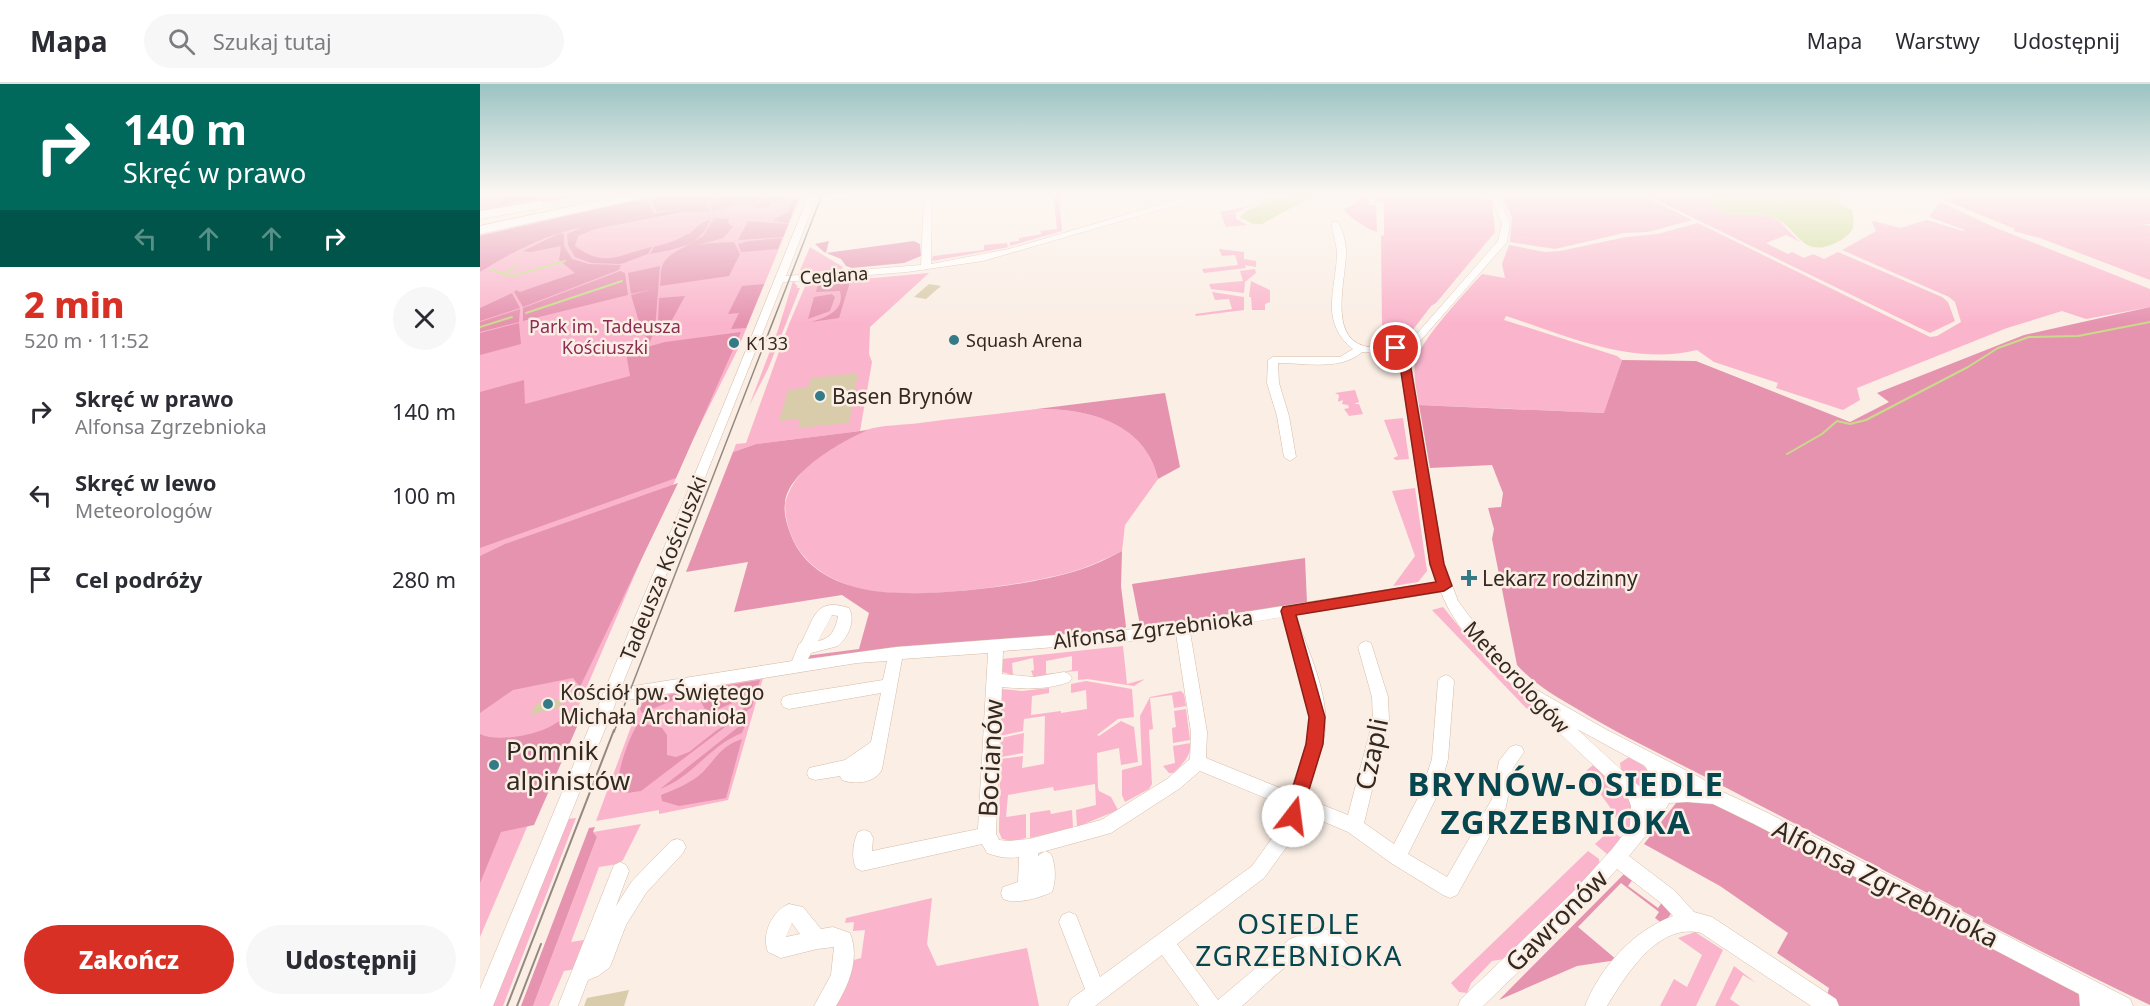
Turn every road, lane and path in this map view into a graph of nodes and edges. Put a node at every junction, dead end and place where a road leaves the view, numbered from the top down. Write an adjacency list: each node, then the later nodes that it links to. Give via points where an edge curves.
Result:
1 (795, 238): 7 (street, Tadeusza Kościuszki)
2 (927, 238): 6 (street)
3 (1050, 238): 6 (street, Ceglana, via 1003,253)
4 (1342, 238): 8 (street, via 1337,319 1346,338)
5 (1503, 238): 9 (street)
6 (926, 267): 7 (street, Ceglana)
7 (779, 279): 24 (street, Tadeusza Kościuszki)
8 (1359, 349): 9 (street); 10 (street, via 1341,360 1273,360 1273,383)
9 (1402, 352): 11 (street, Meteorologów, via 1437,564)
10 (1290, 457)
11 (1444, 586): 12 (street, Alfonsa Zgrzebnioka); 23 (street, Meteorologów, via 1475,636)
12 (1288, 611): 13 (street, Alfonsa Zgrzebnioka); 35 (street, via 1317,717 1314,744)
13 (1182, 628): 14 (street, Alfonsa Zgrzebnioka, via 1100,639); 29 (street, via 1199,732)
14 (996, 646): 17 (street, Alfonsa Zgrzebnioka); 20 (street, Bocianów)
15 (1366, 646): 36 (street, Czapli, via 1380,697 1381,720)
16 (804, 648): 18 (street)
17 (896, 653): 18 (street, Alfonsa Zgrzebnioka); 22 (street)
18 (797, 666): 24 (street, Alfonsa Zgrzebnioka)
19 (1064, 678): 20 (street, Bocianów, via 1034,683)
20 (994, 680): 38 (street, Bocianów)
21 (1446, 681): 42 (street, via 1440,759 1430,792)
22 (889, 685): 25 (street); 31 (street, via 874,769 851,776 846,772 849,767)
23 (1532, 694): 26 (street, Alfonsa Zgrzebnioka); 30 (street, Meteorologów)
24 (610, 696): 54 (street, Tadeusza Kościuszki)
25 (789, 702)
26 (1632, 751): 28 (street, Alfonsa Zgrzebnioka); 30 (street, via 1617,757)
27 (1516, 752): 42 (street, via 1505,766 1500,801 1450,889)
28 (1650, 759): 33 (street, via 1661,776); 34 (street, Alfonsa Zgrzebnioka)
29 (1198, 762): 35 (street); 41 (street, Bocianów, via 1173,784 1105,827)
30 (1612, 771): 32 (street, Meteorologów)
31 (815, 773)
32 (1635, 793): 33 (street); 37 (street, via 1640,806)
33 (1663, 797): 34 (street, via 1688,794); 37 (street, Gawronów)
34 (1718, 798): 52 (street, Alfonsa Zgrzebnioka)
35 (1297, 801): 36 (street); 49 (street, via 1281,840 1258,872)
36 (1354, 826): 42 (street)
37 (1639, 829): 43 (street, Gawronów)
38 (987, 836): 39 (street, Bocianów, via 862,862); 41 (street, Bocianów, via 993,847 1001,850)
39 (864, 838)
40 (678, 847): 45 (street)
41 (1029, 847): 44 (street, via 1018,891 1045,886)
42 (1397, 857)
43 (1617, 858): 46 (street, via 1668,897); 59 (street, Gawronów)
44 (1045, 860)
45 (644, 881): 51 (street, via 618,920 603,960); 51 (street, via 618,875)
46 (1689, 920): 60 (street, via 1658,933 1630,952); 61 (street, via 1705,924)
47 (1069, 922): 53 (street)
48 (817, 939): 56 (street, via 843,940 846,954 843,972)
49 (1165, 943): 53 (street); 57 (street)
50 (1348, 958): 58 (street, via 1328,938 1310,940 1297,946)
51 (582, 971): 55 (street)
52 (2089, 997): 62 (street, Alfonsa Zgrzebnioka)
53 (1091, 1000)
54 (483, 1006)
55 (568, 1006)
56 (824, 1006)
57 (1211, 1006)
58 (1226, 1006)
59 (1468, 1006)
60 (1595, 1006)
61 (1829, 1006)
62 (2123, 1006)

